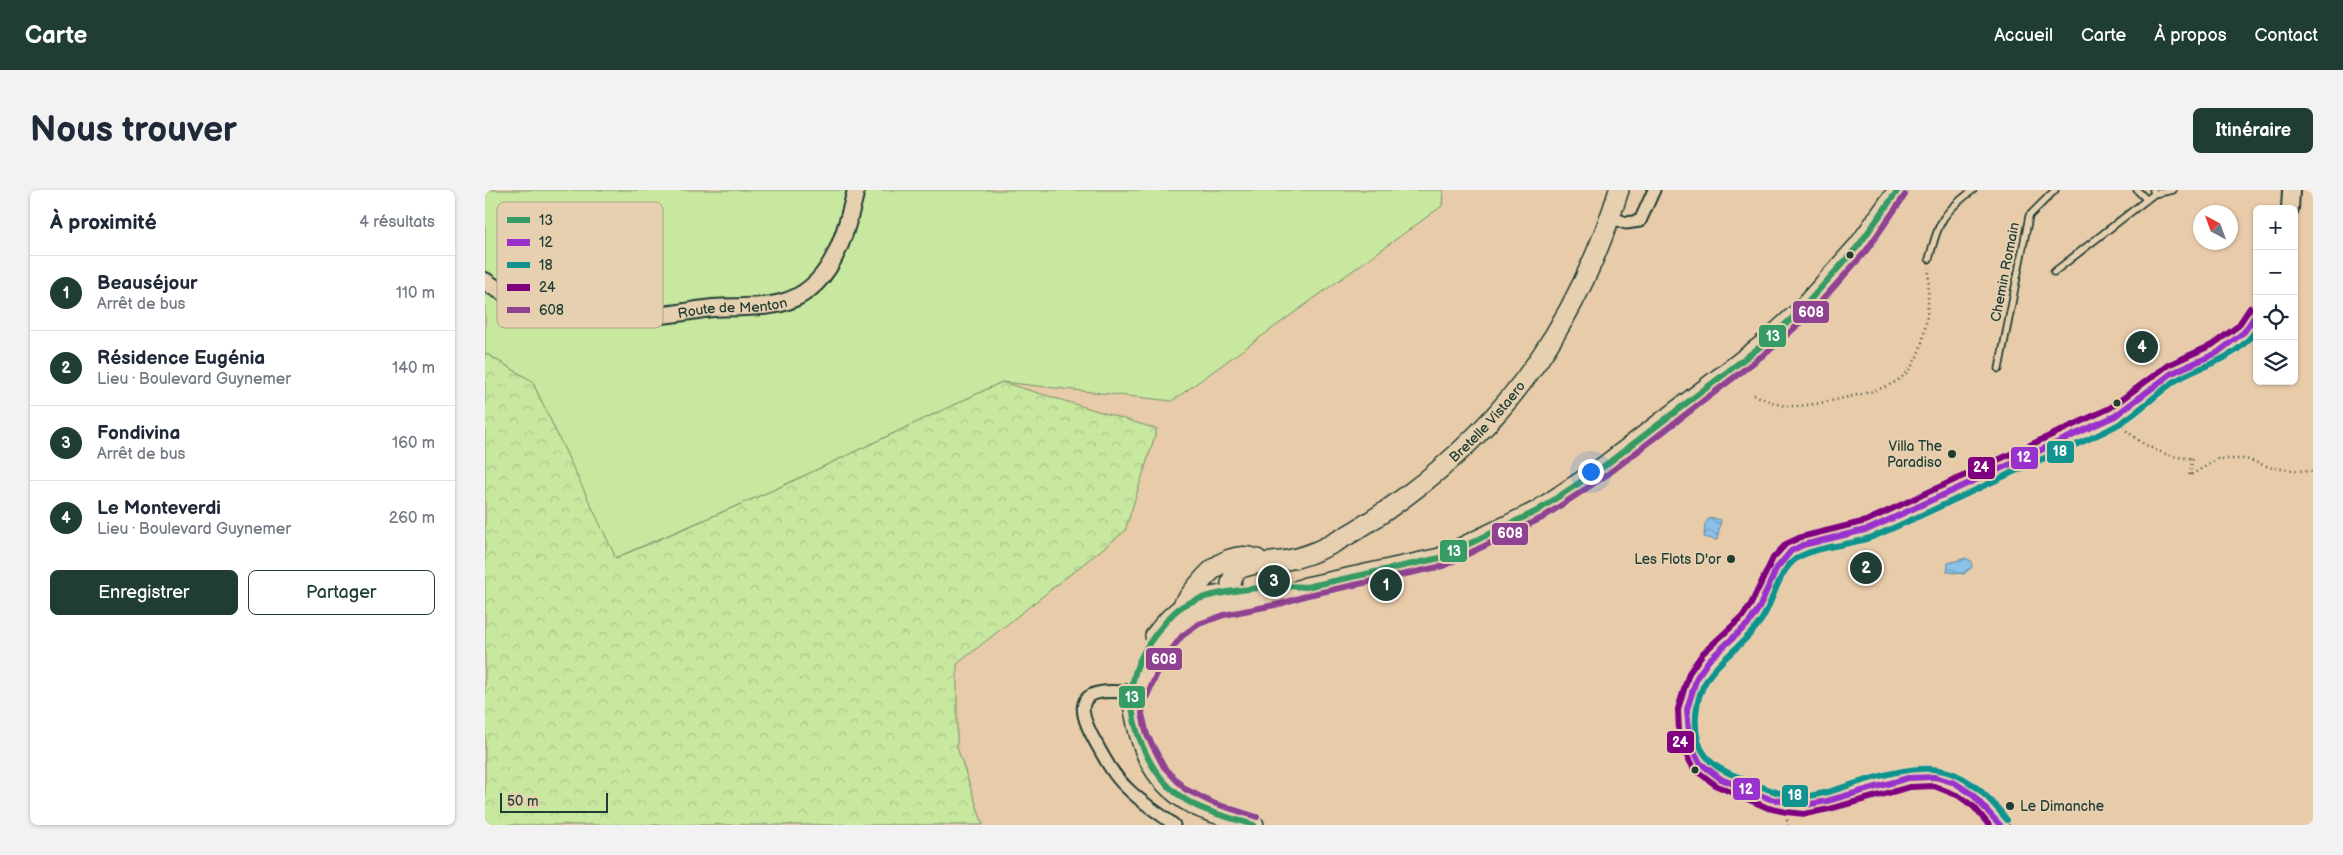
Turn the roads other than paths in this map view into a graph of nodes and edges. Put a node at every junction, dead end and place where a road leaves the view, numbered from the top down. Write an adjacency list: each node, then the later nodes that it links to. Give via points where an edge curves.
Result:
1 (856, 190): 18 (main road, Route de Menton, via 846,232 827,270 804,293 779,304)
2 (1619, 190): 13 (main road, Bretelle Vistaero)
3 (1654, 190): 13 (street, via 1640,221 1627,223)
4 (1898, 190): 23 (main road, via 1859,245 1801,310 1765,342 1603,467 1537,511 1440,558 1305,587 1290,586)
5 (1973, 190): 14 (lane, via 1954,204 1939,224)
6 (2055, 190): 20 (lane, Chemin Romain, via 2029,216)
7 (2137, 190): 11 (lane)
8 (2173, 190): 10 (lane)
9 (2291, 190): 12 (main road)
10 (2154, 192): 11 (lane)
11 (2146, 200): 15 (lane)
12 (2290, 205)
13 (1610, 217): 21 (main road, Bretelle Vistaero, via 1585,280 1560,329 1498,413 1463,450 1376,518 1329,545 1287,560)
14 (1929, 260)
15 (2054, 272)
16 (485, 281): 17 (main road, Route de Menton)
17 (497, 289)
18 (663, 313)
19 (2253, 319): 28 (main road, via 2244,332 2217,353 2172,373 2115,416 1869,529 1807,543 1792,550 1780,563 1748,625 1697,675 1689,695 1687,725 1692,751 1700,764 1731,783 1767,799 1795,805 1814,804 1913,778 1935,776 1973,794)
20 (1999, 368)
21 (1265, 561): 22 (main road, Bretelle Vistaero, via 1251,557 1229,558); 23 (main road, Bretelle Vistaero, via 1235,571)
22 (1211, 572): 23 (main road); 24 (main road, Bretelle Vistaero)
23 (1222, 599): 24 (main road, via 1197,600); 25 (main road, via 1212,609 1178,627 1156,651)
24 (1182, 606): 25 (main road, Bretelle Vistaero, via 1152,640 1135,674)
25 (1134, 697): 26 (street, via 1112,690 1097,692 1086,699 1082,711 1085,724 1111,770 1125,787); 27 (main road, via 1135,722 1155,772 1193,805)
26 (1174, 825)
27 (1254, 825)
28 (2000, 825)

